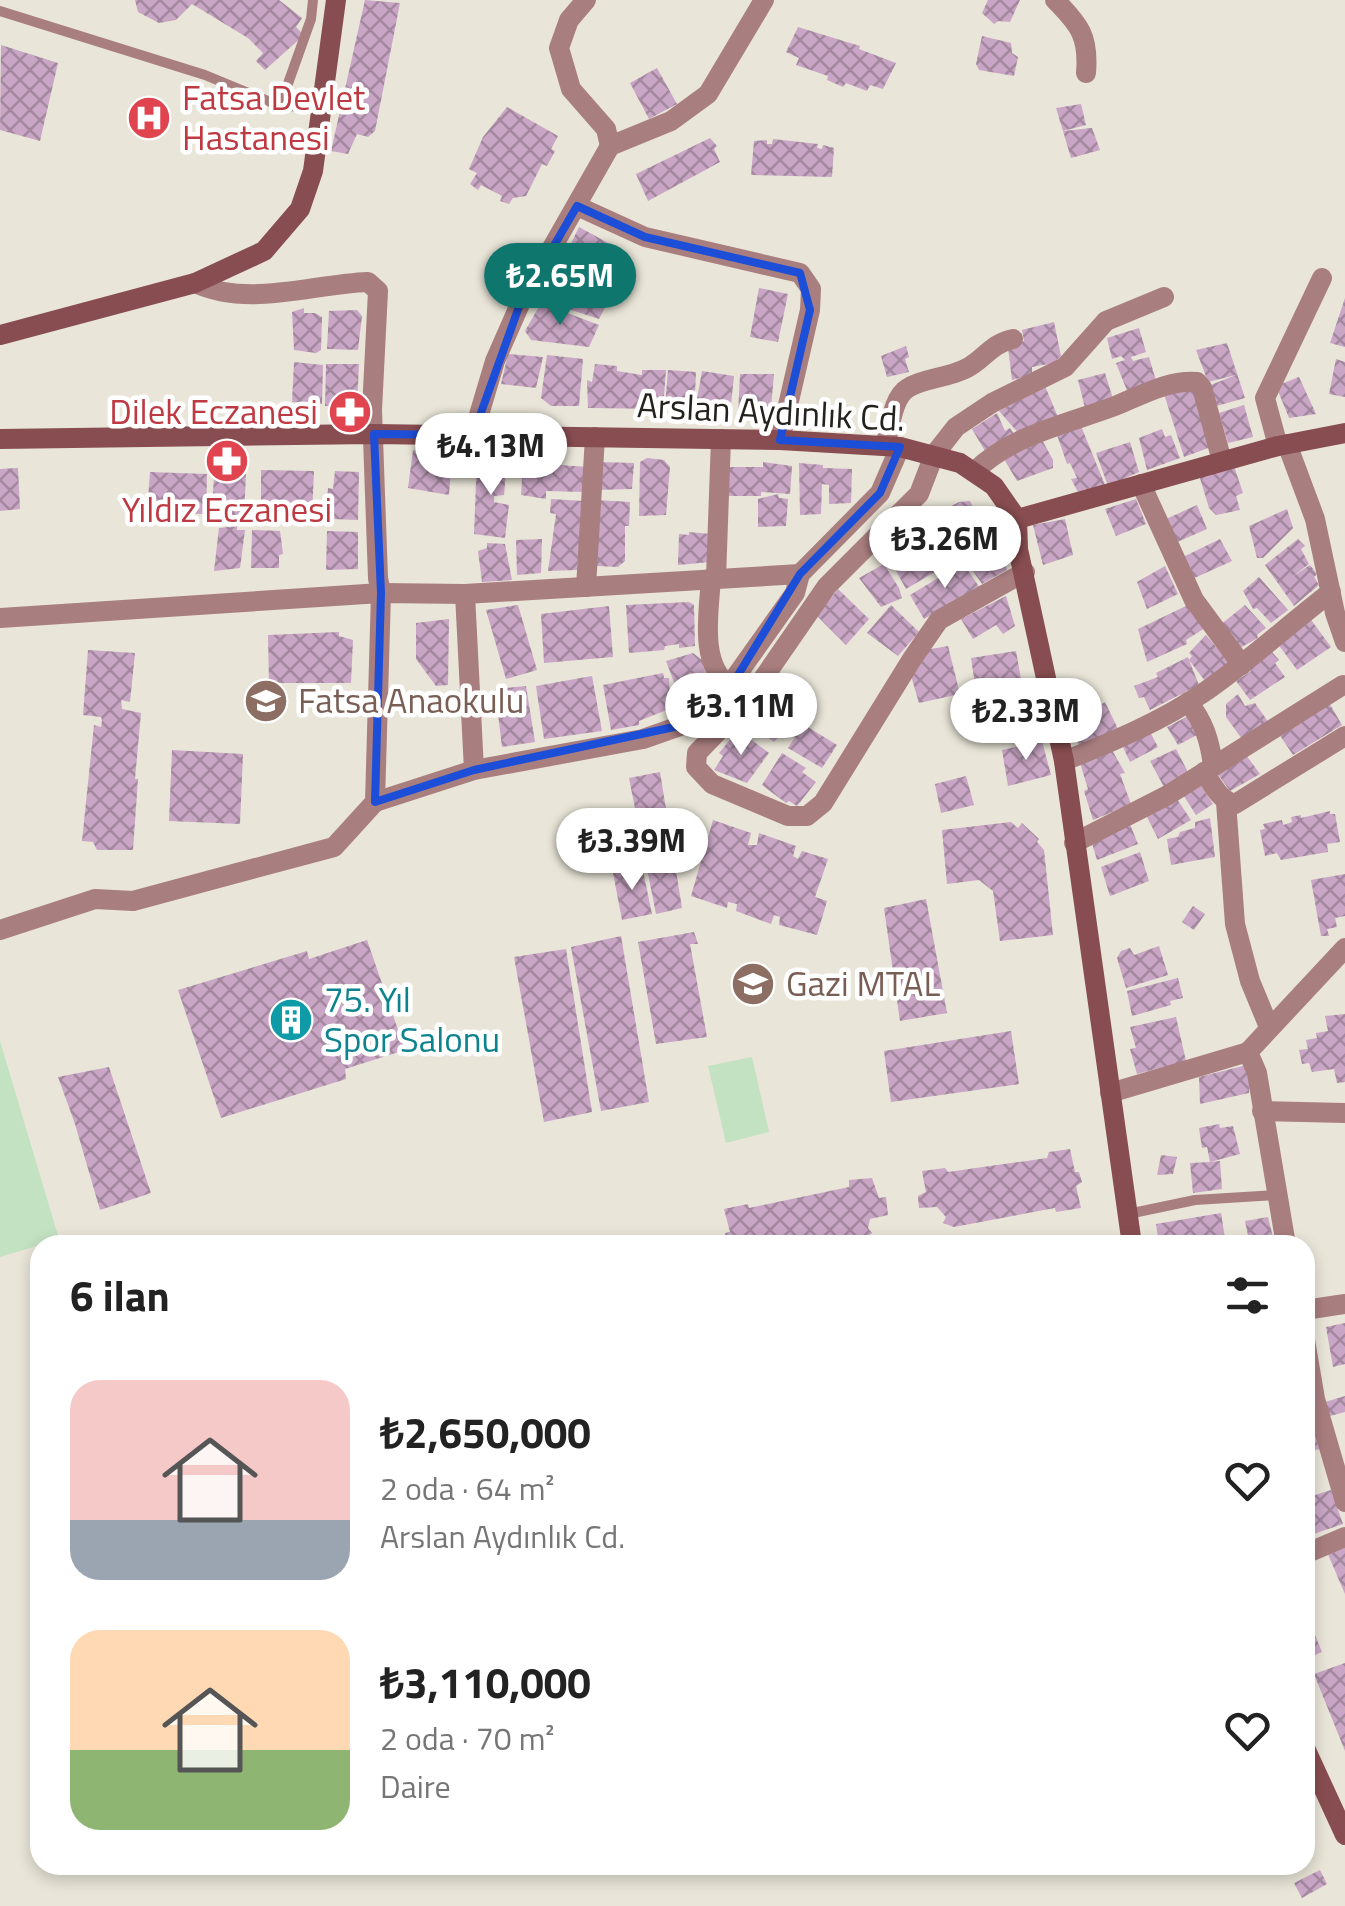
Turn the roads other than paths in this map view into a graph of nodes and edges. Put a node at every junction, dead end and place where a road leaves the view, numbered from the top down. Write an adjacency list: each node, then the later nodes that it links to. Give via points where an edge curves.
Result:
1 (2, 0): 7 (lane)
2 (313, 0): 9 (lane)
3 (336, 0): 10 (street)
4 (586, 0): 11 (street, via 568,20 558,48 571,89 606,129)
5 (764, 0): 11 (street, via 708,94 671,121)
6 (1054, 0): 8 (street, via 1082,31)
7 (0, 9): 9 (lane)
8 (1086, 73)
9 (280, 106): 10 (lane)
10 (322, 107): 14 (street, via 300,209 264,251)
11 (610, 146): 12 (street)
12 (577, 206): 20 (street, via 520,304); 24 (street, via 646,238 800,274 811,289 810,310)
13 (1322, 278): 25 (street, via 1265,398)
14 (195, 284): 16 (street); 19 (street, via 239,295 368,282 378,290)
15 (1164, 297): 27 (street, via 1106,321 1065,367 956,427)
16 (0, 335)
17 (1013, 339): 26 (street, via 992,346 960,372 907,388 897,402)
18 (1345, 432): 25 (street)
19 (374, 434): 20 (street, Arslan Aydınlık Cd.); 22 (street, Arslan Aydınlık Cd.); 37 (street)
20 (473, 435): 21 (street, Arslan Aydınlık Cd.)
21 (595, 437): 23 (street, Arslan Aydınlık Cd.); 35 (street)
22 (0, 439)
23 (721, 439): 24 (street, Arslan Aydınlık Cd.); 34 (street)
24 (780, 440): 26 (street, Arslan Aydınlık Cd.)
25 (1282, 445): 28 (street); 36 (street, via 1315,519)
26 (892, 446): 27 (street, Arslan Aydınlık Cd.); 33 (street, via 880,493)
27 (934, 454): 29 (street, Arslan Aydınlık Cd.); 32 (street, via 918,494 828,586 749,699 697,753 696,767 712,784 788,816 807,816 823,803 939,620)
28 (1222, 462): 29 (street, via 1202,388 1190,381 1044,429); 30 (street)
29 (974, 472): 31 (street, Arslan Aydınlık Cd., via 994,486)
30 (1142, 484): 31 (street); 41 (street, via 1194,600)
31 (1016, 520): 32 (street, Arslan Aydınlık Cd.)
32 (1025, 572): 46 (street, Arslan Aydınlık Cd.)
33 (800, 574): 34 (street); 43 (street, via 794,593)
34 (714, 578): 35 (street); 43 (street, via 707,637 718,677)
35 (586, 588): 38 (street)
36 (1330, 592): 40 (street); 41 (street)
37 (381, 593): 38 (street); 39 (street); 49 (street)
38 (465, 594): 48 (street)
39 (0, 618)
40 (1345, 642)
41 (1242, 665): 44 (street)
42 (1344, 681): 47 (street)
43 (729, 686): 48 (street, via 714,714 688,724)
44 (1188, 702): 46 (street, via 1124,738); 47 (street, via 1210,740)
45 (1345, 736): 50 (street, via 1235,804)
46 (1064, 761): 51 (street, Arslan Aydınlık Cd.)
47 (1209, 769): 50 (street); 51 (street)
48 (474, 770): 49 (street)
49 (376, 802): 52 (street, via 334,847 133,901 95,899)
50 (1226, 802): 54 (street, via 1235,924)
51 (1074, 842): 56 (street, Arslan Aydınlık Cd.)
52 (0, 930)
53 (1345, 948): 54 (street)
54 (1269, 1027): 55 (street)
55 (1248, 1052): 56 (street); 57 (street)
56 (1110, 1093): 60 (street, Arslan Aydınlık Cd.)
57 (1262, 1111): 58 (street); 59 (street)
58 (1345, 1113)
59 (1275, 1196): 60 (lane, via 1195,1200); 62 (street)
60 (1128, 1214): 61 (street, Arslan Aydınlık Cd.)
61 (1131, 1235)
62 (1284, 1235)
63 (1345, 1304): 64 (street)
64 (1315, 1308)
65 (1315, 1399): 66 (street)
66 (1345, 1502)
67 (1345, 1537): 68 (street)
68 (1315, 1550)
69 (1315, 1769): 70 (street)
70 (1344, 1830)

